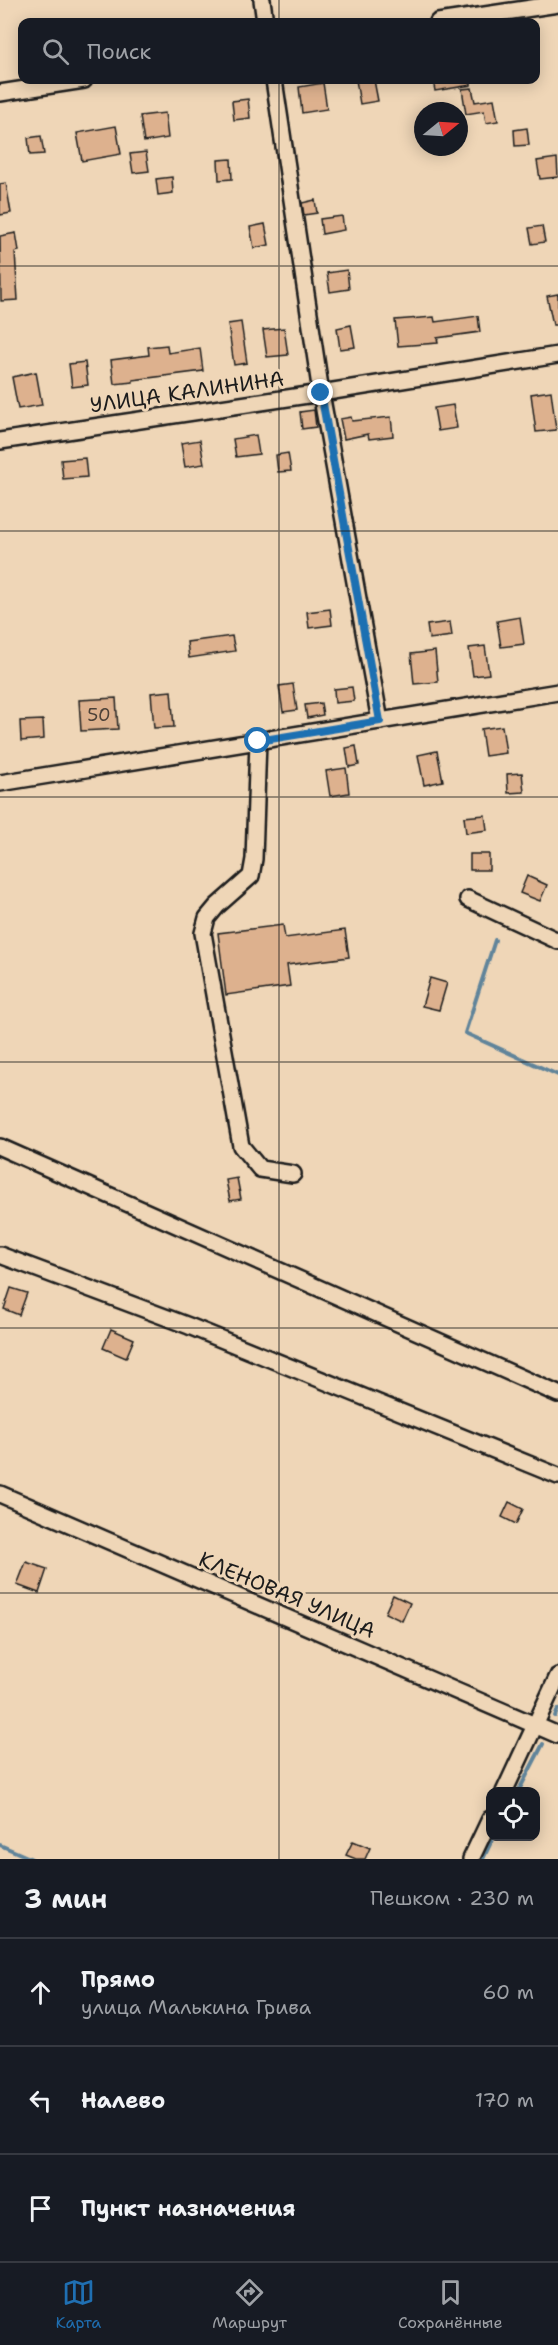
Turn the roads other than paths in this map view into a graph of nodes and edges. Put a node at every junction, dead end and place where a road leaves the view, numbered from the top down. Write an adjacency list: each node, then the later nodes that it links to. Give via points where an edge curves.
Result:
1 (262, 0): 3 (street)
2 (558, 4): 4 (street)
3 (264, 18)
4 (465, 18)
5 (58, 84): 7 (street)
6 (275, 84): 9 (street)
7 (0, 93)
8 (558, 355): 9 (street, УЛИЦА КАЛИНИНА)
9 (321, 393): 10 (street, УЛИЦА КАЛИНИНА); 12 (street)
10 (0, 441)
11 (558, 692): 12 (street)
12 (380, 721): 13 (street)
13 (258, 741): 14 (street); 18 (street, via 251,876 217,906 202,933 240,1146 260,1169)
14 (0, 783)
15 (468, 899): 16 (street)
16 (558, 941)
17 (0, 1147): 20 (street)
18 (293, 1174)
19 (0, 1255): 21 (street, via 189,1326)
20 (558, 1394)
21 (558, 1476)
22 (0, 1494): 24 (street, КЛЕНОВАЯ УЛИЦА)
23 (558, 1676): 24 (street)
24 (536, 1725): 25 (street, КЛЕНОВАЯ УЛИЦА); 26 (street)
25 (558, 1735)
26 (506, 1787)
27 (486, 1827): 28 (street)
28 (471, 1859)

